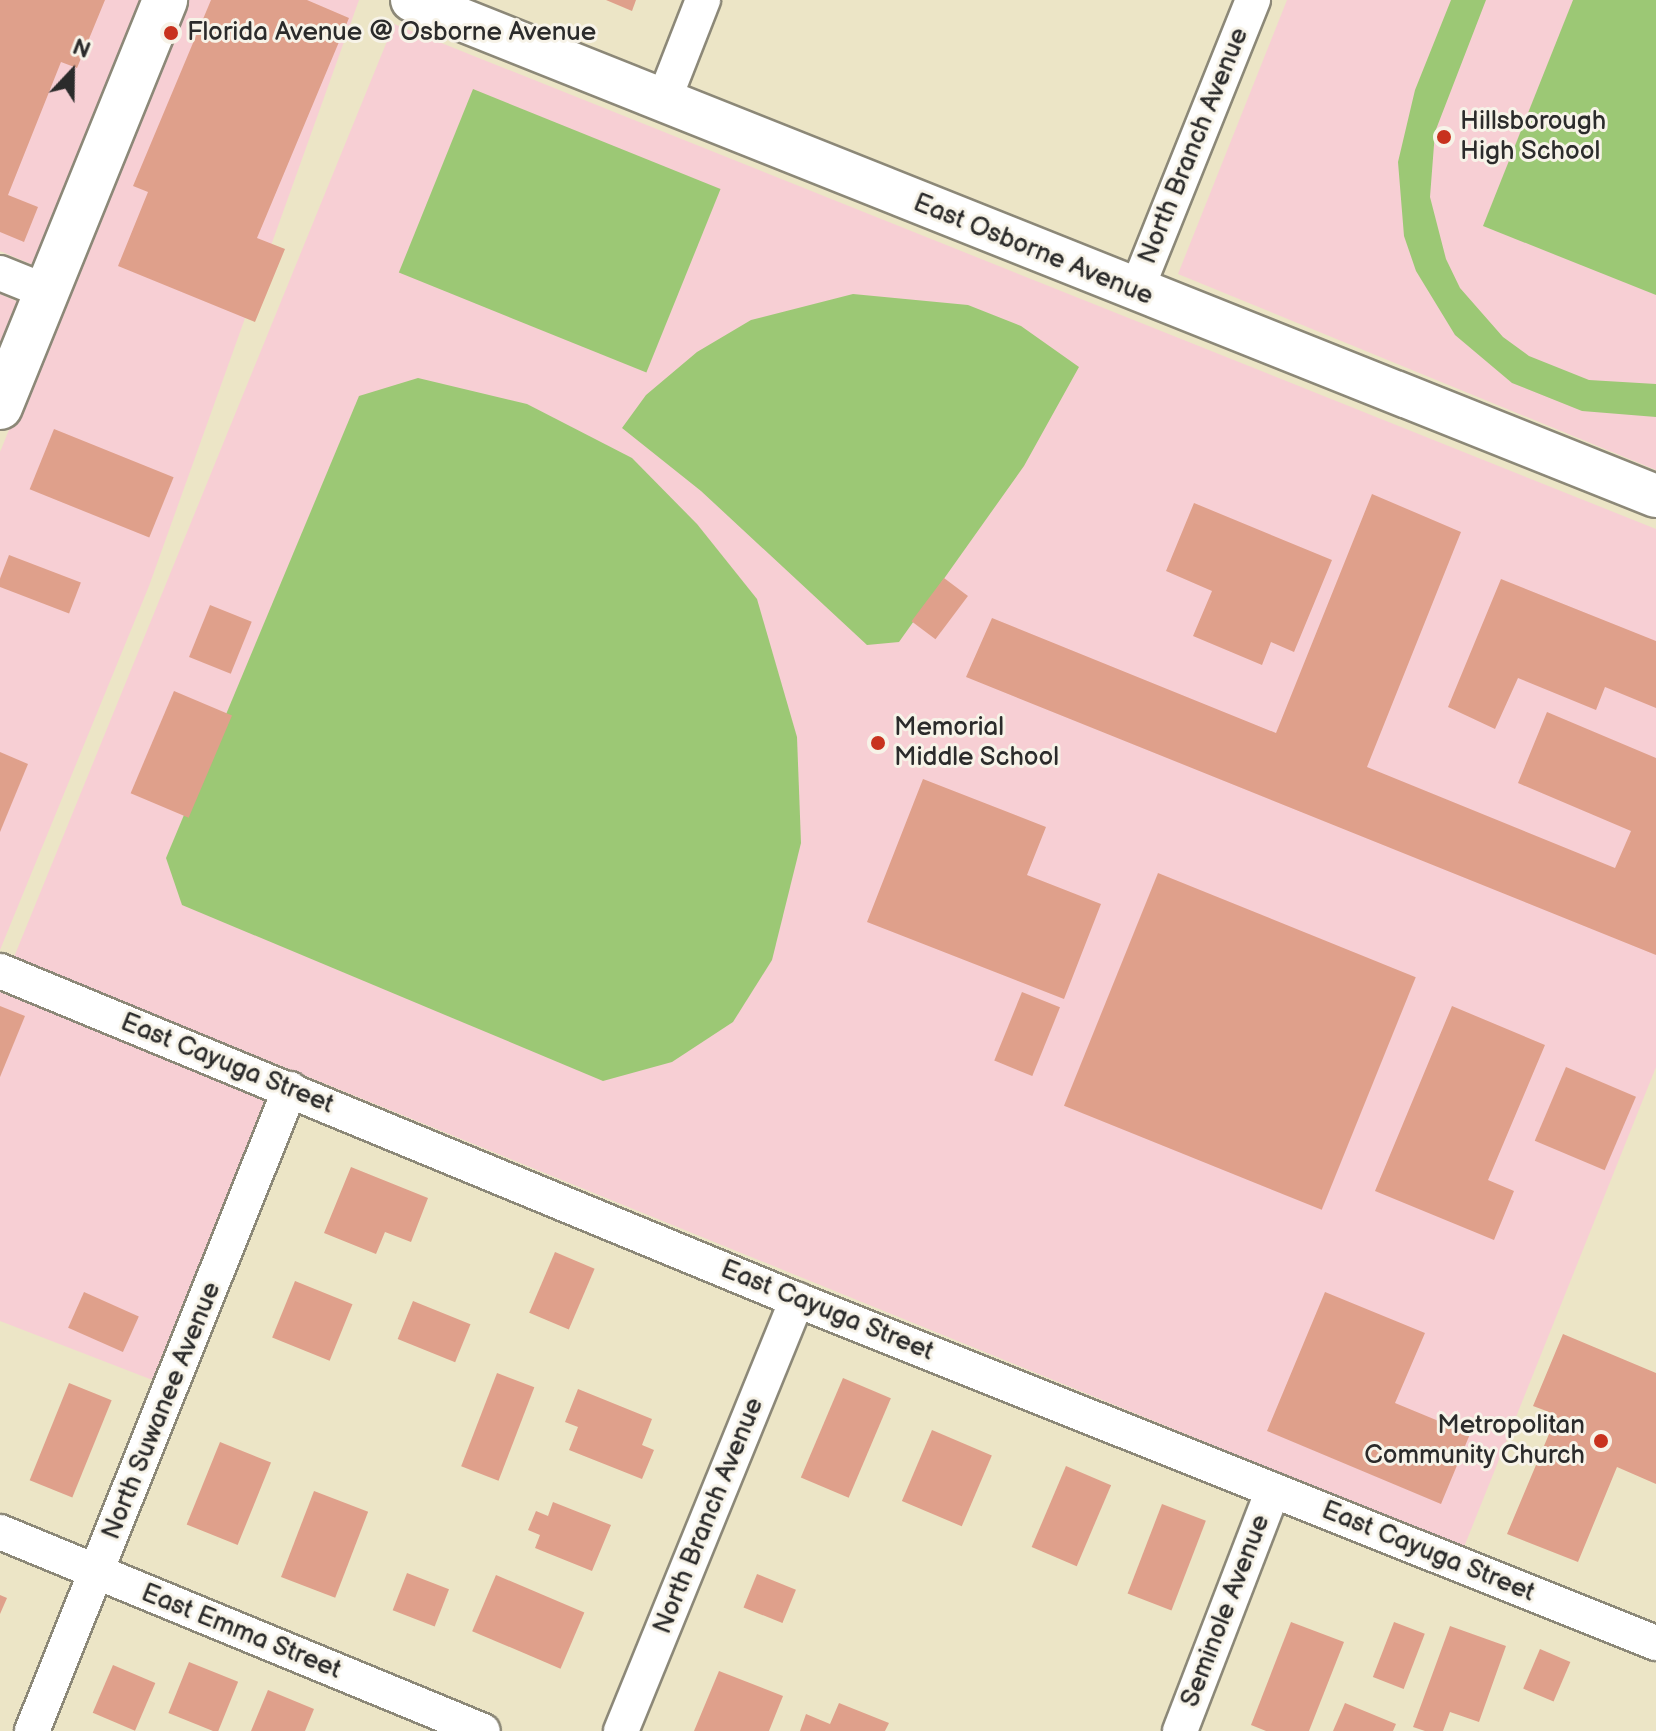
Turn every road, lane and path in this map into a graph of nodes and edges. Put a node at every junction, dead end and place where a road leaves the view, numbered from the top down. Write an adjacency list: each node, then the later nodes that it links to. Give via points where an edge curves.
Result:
1 (165, 0): 8 (main road)
2 (412, 0): 5 (street, East Osborne Avenue)
3 (703, 0): 5 (street)
4 (1253, 0): 7 (street, North Branch Avenue)
5 (663, 102): 7 (street, East Osborne Avenue)
6 (0, 273): 8 (street)
7 (1136, 291): 10 (street, East Osborne Avenue)
8 (47, 292): 9 (main road)
9 (0, 407)
10 (1656, 496)
11 (0, 971): 12 (street, East Cayuga Street)
12 (290, 1089): 13 (street, East Cayuga Street); 16 (street, North Suwanee Avenue)
13 (797, 1300): 14 (street, East Cayuga Street); 20 (street, North Branch Avenue)
14 (1273, 1490): 17 (street, East Cayuga Street); 21 (street, Seminole Avenue)
15 (0, 1532): 16 (street, East Emma Street)
16 (98, 1573): 18 (street, North Suwanee Avenue); 19 (street, East Emma Street)
17 (1656, 1643)
18 (32, 1731)
19 (483, 1731)
20 (621, 1731)
21 (1180, 1731)

